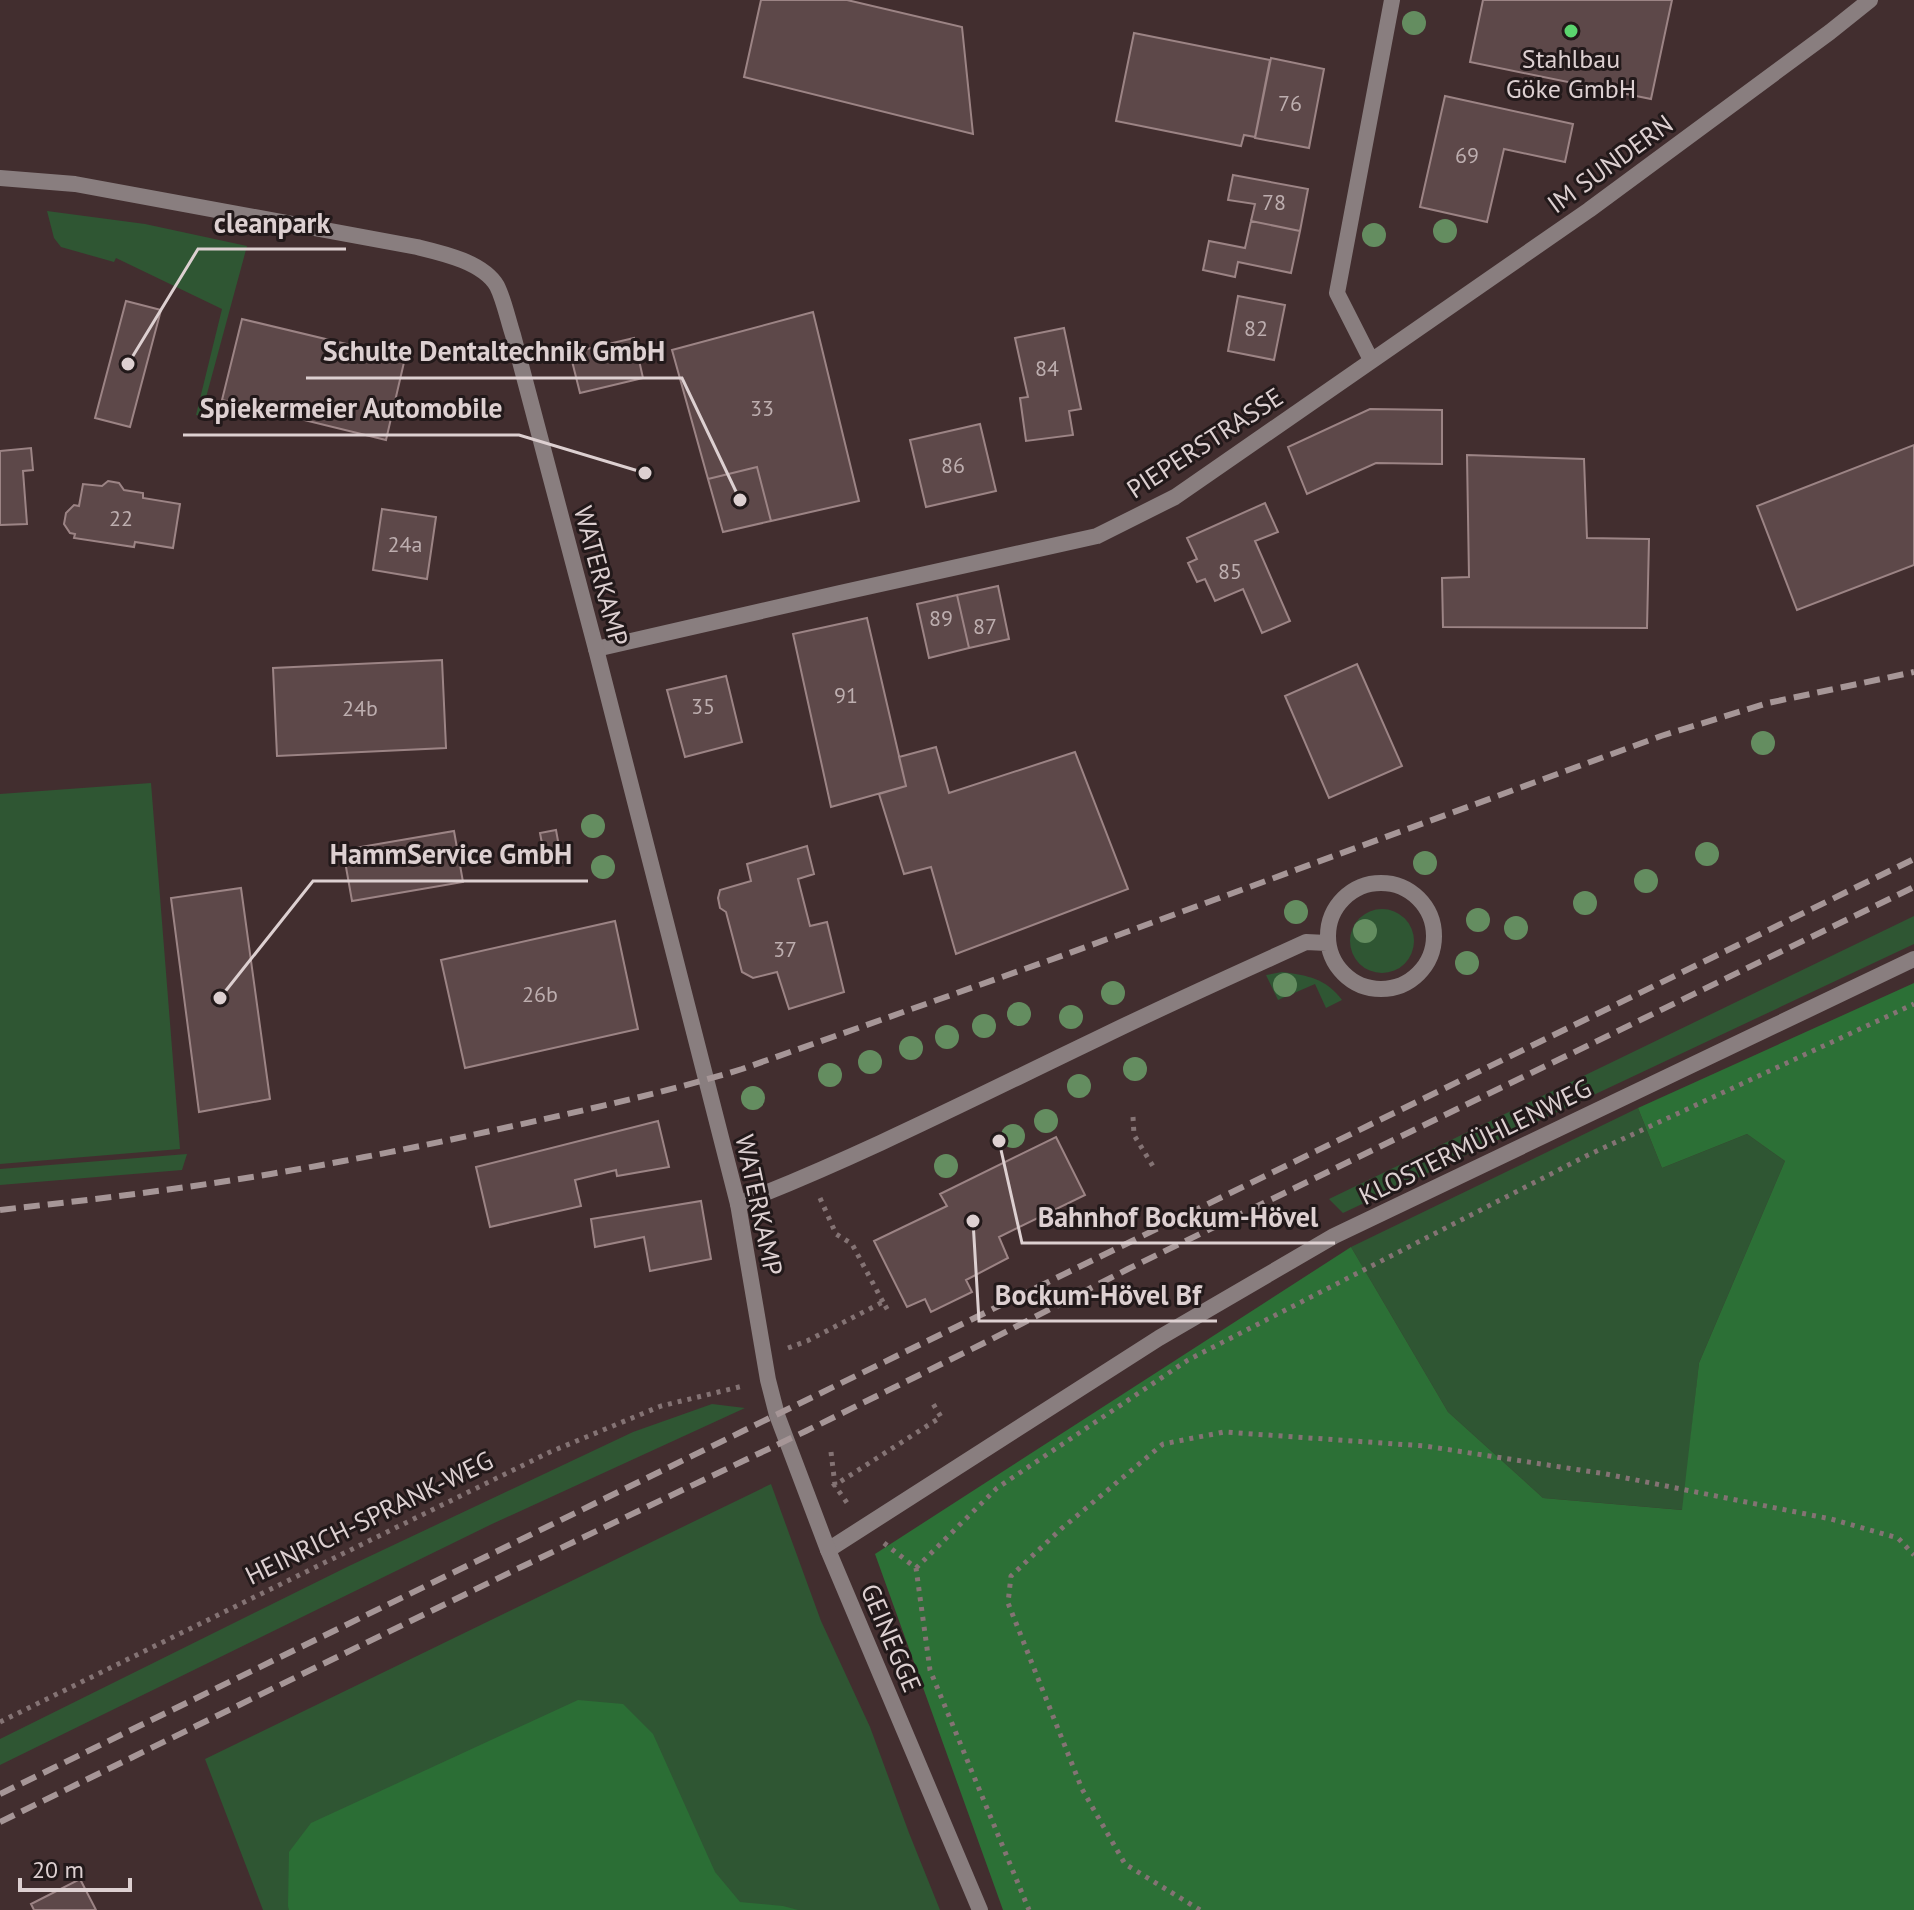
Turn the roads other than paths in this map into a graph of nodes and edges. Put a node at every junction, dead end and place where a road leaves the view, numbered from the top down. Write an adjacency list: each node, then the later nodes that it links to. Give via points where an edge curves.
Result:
1 (1392, 0): 4 (street, via 1337,293)
2 (1870, 0): 4 (street, IM SUNDERN, via 1589,210)
3 (0, 178): 5 (street, WATERKAMP, via 75,184 417,247 451,255 480,270 496,285 513,335)
4 (1371, 360): 5 (street, PIEPERSTRASSE, via 1175,497 1097,536)
5 (596, 649): 8 (street, WATERKAMP)
6 (1327, 943): 6 (street, via 1337,969 1359,986 1387,990 1413,980 1431,957 1435,929 1424,903 1402,886 1374,882 1348,893 1331,915); 8 (street, via 1306,942 810,1176)
7 (1914, 959): 10 (street, KLOSTERMÜHLENWEG, via 1334,1236 1159,1338)
8 (738, 1204): 9 (street, WATERKAMP)
9 (768, 1380): 10 (street, GEINEGGE)
10 (828, 1550): 11 (street, GEINEGGE)
11 (980, 1910)

